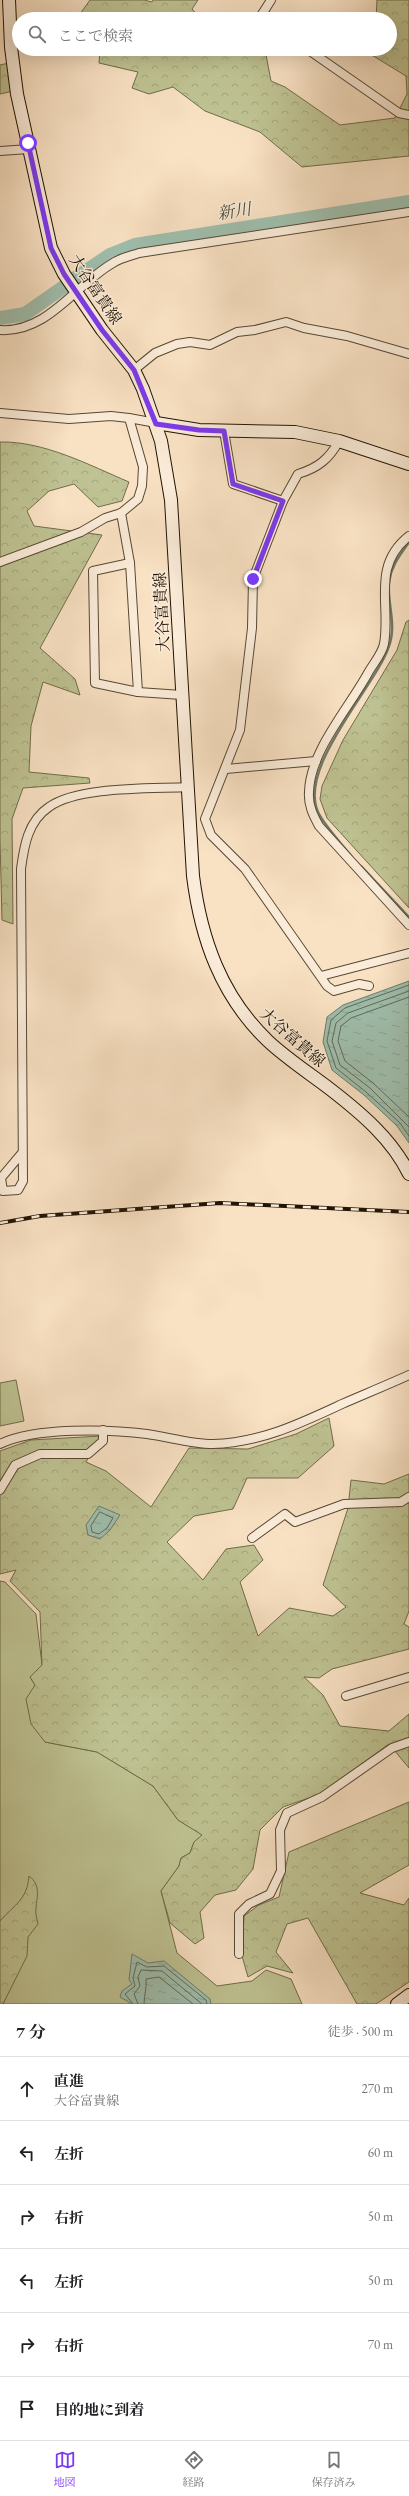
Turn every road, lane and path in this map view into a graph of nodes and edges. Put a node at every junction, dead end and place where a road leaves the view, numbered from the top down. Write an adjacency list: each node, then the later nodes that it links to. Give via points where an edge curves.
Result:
1 (9, 0): 4 (main road, 大谷富貴線)
2 (271, 0): 3 (street)
3 (264, 12)
4 (12, 55)
5 (12, 56): 8 (main road, 大谷富貴線, via 17,94)
6 (317, 56): 7 (street, via 400,113)
7 (409, 115)
8 (29, 149): 9 (street); 11 (main road, 大谷富貴線, via 51,248)
9 (0, 152)
10 (409, 212): 11 (street, via 138,253 114,262)
11 (76, 293): 12 (street, via 57,309 32,324); 14 (main road, 大谷富貴線)
12 (0, 330)
13 (409, 354): 14 (street, via 286,322 237,332 210,345 190,342 177,344 155,353)
14 (134, 370): 17 (main road, 大谷富貴線)
15 (0, 413): 16 (street, via 69,419 111,416)
16 (129, 418): 17 (street); 22 (street, via 143,467 142,486 138,499)
17 (156, 424): 18 (main road); 27 (main road, 大谷富貴線, via 171,500)
18 (224, 431): 19 (main road, via 278,430); 21 (street, via 233,484)
19 (339, 441): 20 (main road); 21 (street, via 330,457 313,470 298,474)
20 (409, 464)
21 (283, 501): 29 (street, via 253,579 252,628 240,730)
22 (121, 513): 24 (street, via 104,518 81,532); 25 (street)
23 (409, 536): 28 (street, via 392,557 384,580 384,647)
24 (0, 562)
25 (130, 563): 26 (street); 26 (street, via 93,571 95,683)
26 (138, 692): 27 (street)
27 (182, 694): 30 (main road, 大谷富貴線)
28 (316, 761): 29 (street); 31 (street, via 308,792 311,810 319,826)
29 (226, 769): 33 (street, via 205,818 211,835 245,869)
30 (188, 787): 35 (street, via 78,796 48,807 33,823 24,845 21,869); 36 (main road, 大谷富貴線, via 196,904 213,963 230,994 247,1019 268,1041 345,1100 387,1138)
31 (409, 925)
32 (409, 953): 33 (street)
33 (321, 976): 34 (street, via 327,986 334,991 359,984)
34 (370, 986)
35 (22, 1153)
36 (409, 1174)
37 (409, 1375): 38 (street, via 294,1427 238,1442 212,1444)
38 (103, 1430): 39 (street, via 26,1436); 40 (street, via 103,1441 88,1454 40,1454 15,1465)
39 (0, 1444)
40 (0, 1490)
41 (409, 1497): 42 (street, via 401,1502 344,1504 295,1522 285,1514)
42 (252, 1538)
43 (409, 1677): 44 (street)
44 (346, 1696)
45 (409, 1742): 46 (street, via 392,1748 322,1797 287,1813 280,1830 281,1871 270,1894 249,1904 239,1914)
46 (239, 1954)
47 (409, 1995): 48 (main road)
48 (397, 2004)

